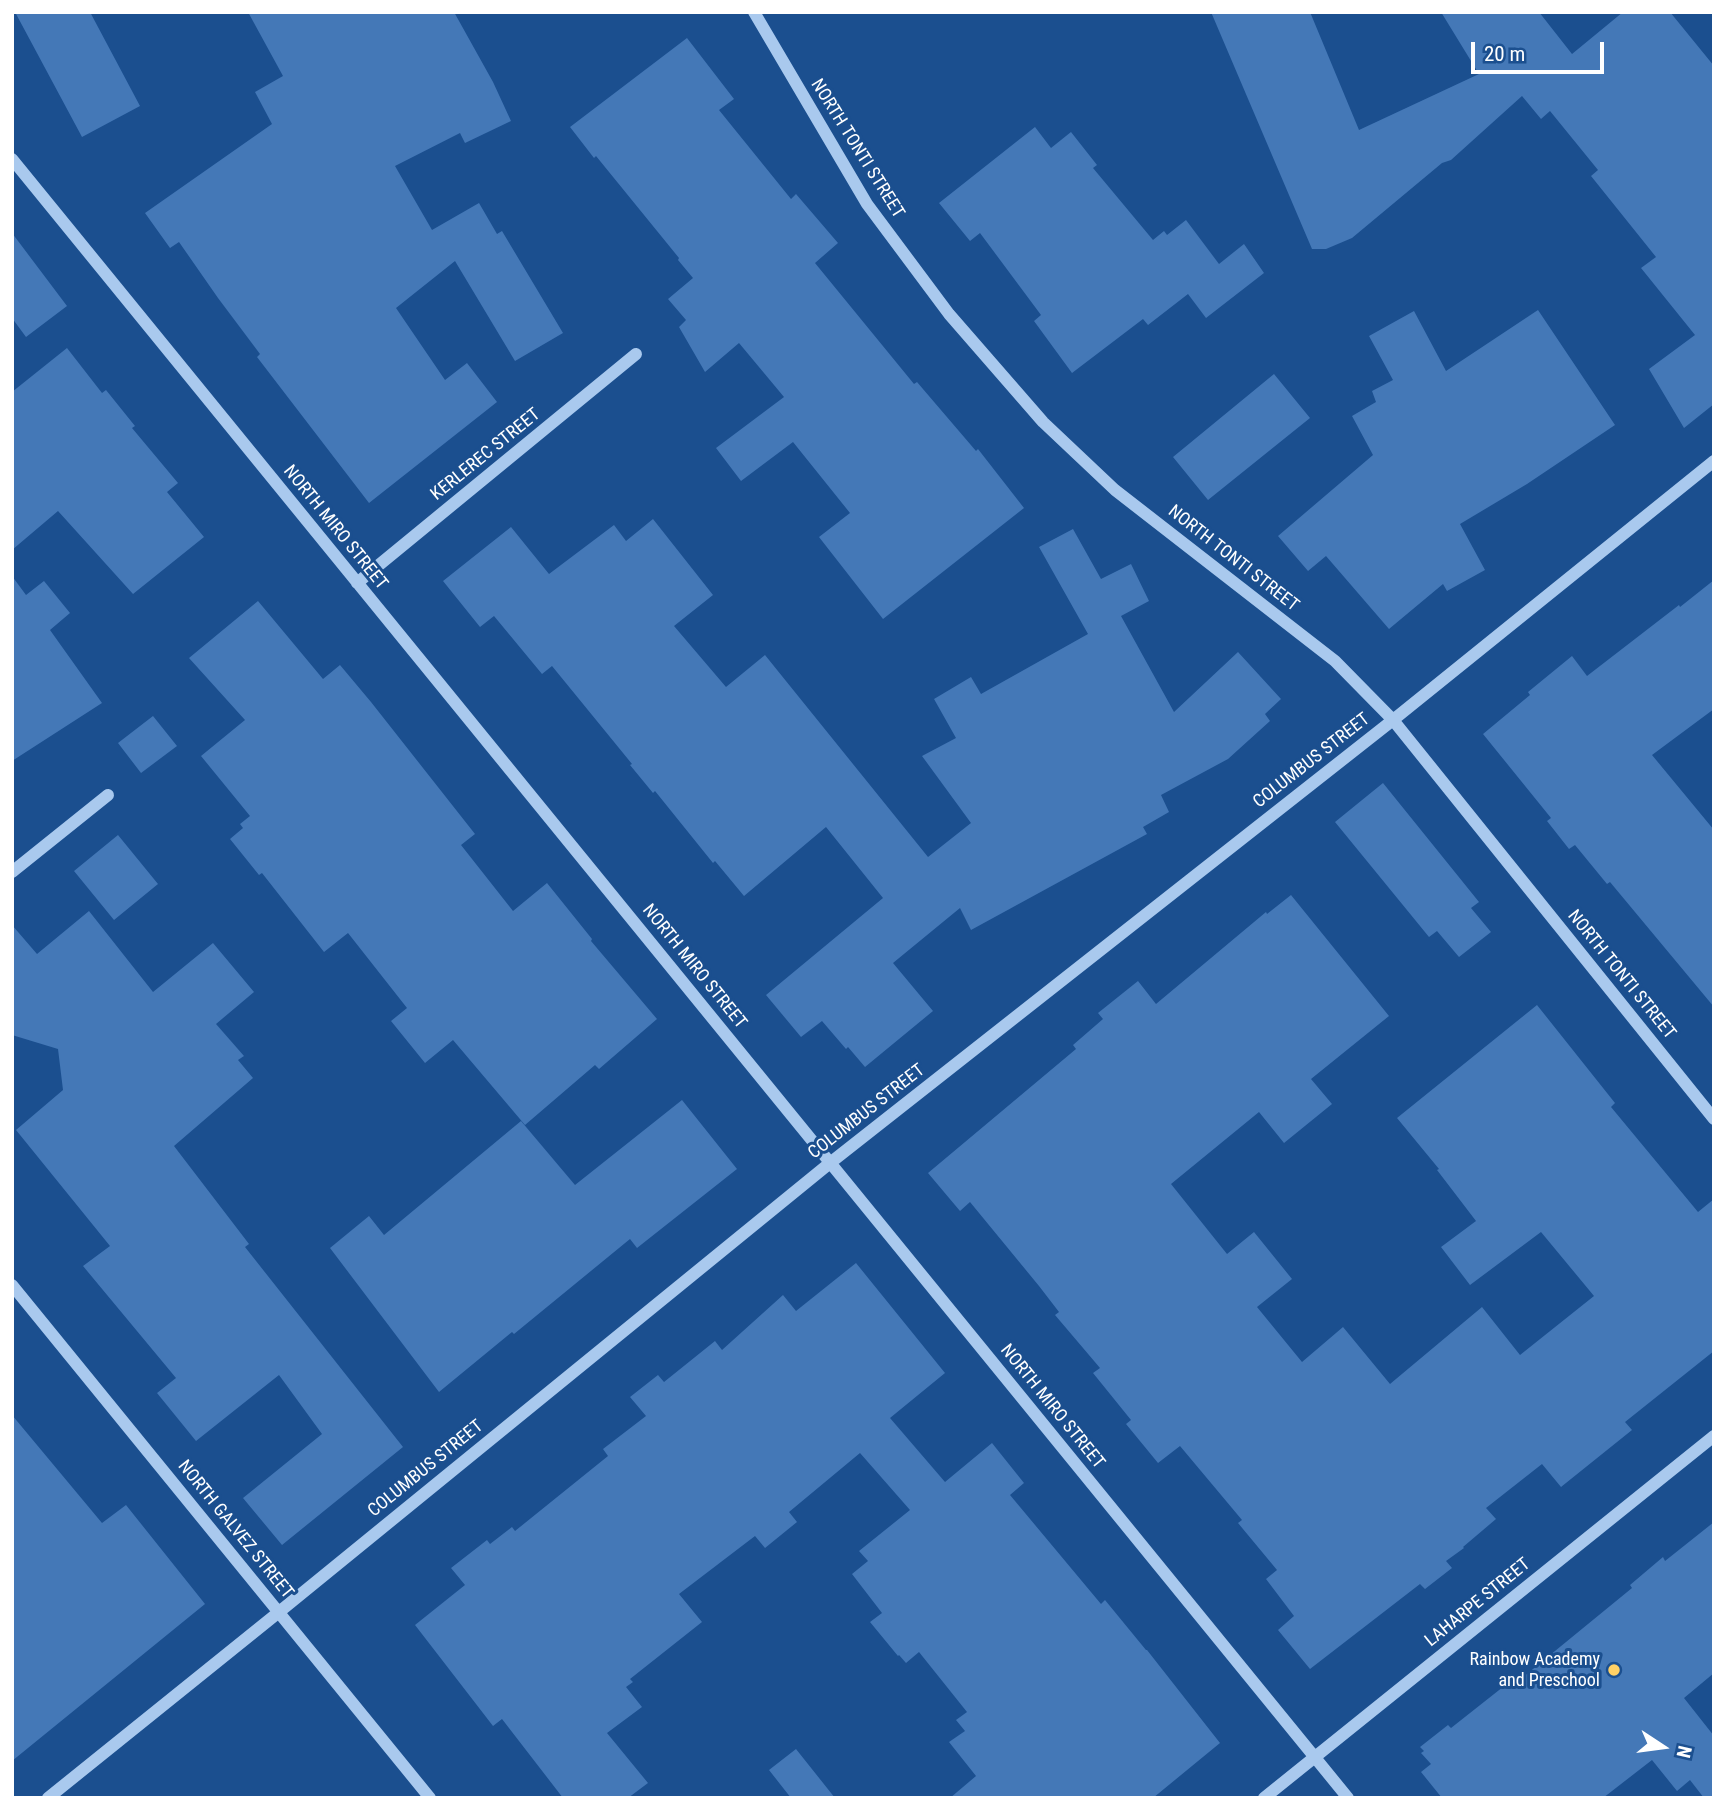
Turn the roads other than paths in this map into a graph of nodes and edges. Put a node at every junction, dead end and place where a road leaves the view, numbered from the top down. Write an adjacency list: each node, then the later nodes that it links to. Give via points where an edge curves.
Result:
1 (754, 12): 6 (street, NORTH TONTI STREET, via 867,204 949,314 1042,422 1115,490 1335,661)
2 (12, 159): 5 (street, NORTH MIRO STREET)
3 (636, 354): 5 (street, KERLEREC STREET)
4 (1714, 461): 6 (street, COLUMBUS STREET)
5 (357, 583): 10 (street, NORTH MIRO STREET)
6 (1393, 720): 9 (street, NORTH TONTI STREET); 10 (street, COLUMBUS STREET)
7 (108, 794): 8 (street)
8 (12, 872)
9 (1714, 1119)
10 (830, 1163): 13 (street, COLUMBUS STREET); 14 (street, NORTH MIRO STREET)
11 (12, 1285): 13 (street, NORTH GALVEZ STREET)
12 (1714, 1436): 14 (street, LAHARPE STREET)
13 (279, 1612): 15 (street, COLUMBUS STREET); 16 (street, NORTH GALVEZ STREET)
14 (1314, 1757): 17 (street, LAHARPE STREET); 18 (street, NORTH MIRO STREET)
15 (48, 1798)
16 (430, 1798)
17 (1264, 1798)
18 (1348, 1798)

